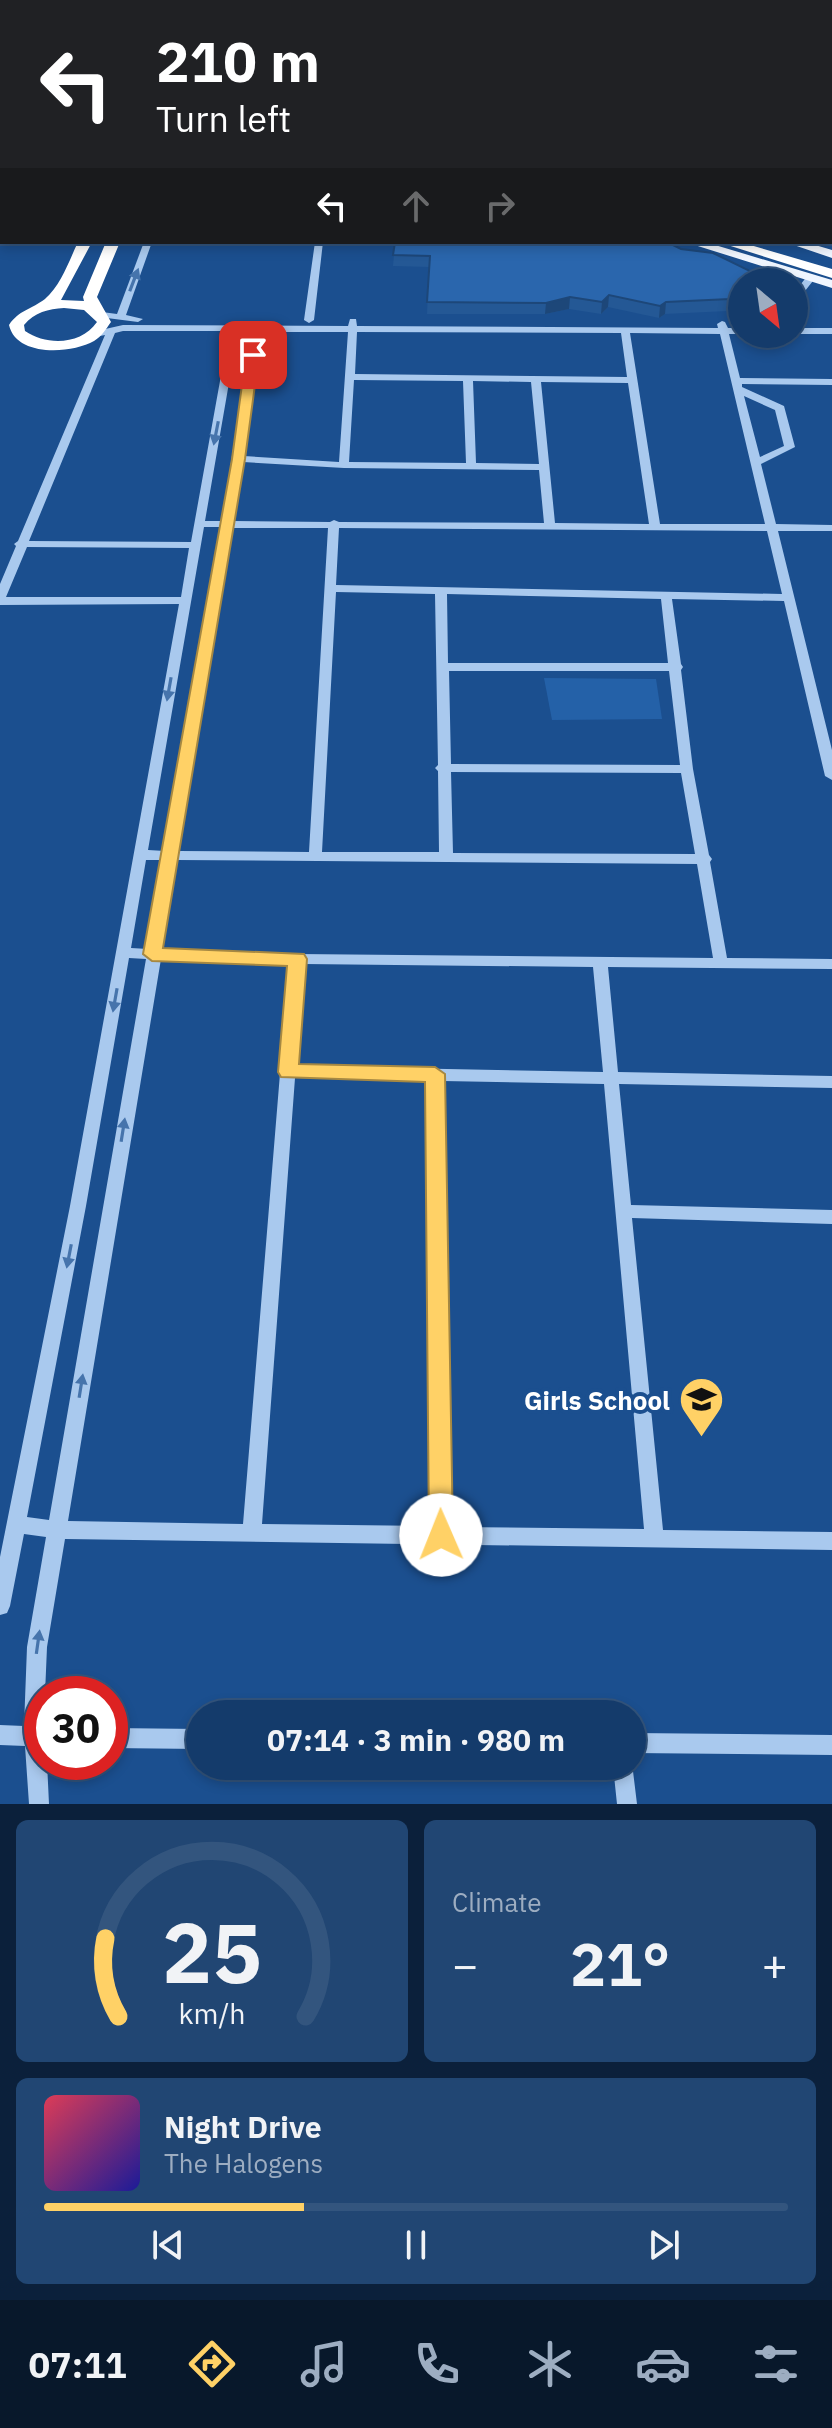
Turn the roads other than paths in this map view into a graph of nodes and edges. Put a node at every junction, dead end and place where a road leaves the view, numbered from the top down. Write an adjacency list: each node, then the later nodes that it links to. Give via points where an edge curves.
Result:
1 (84, 244): 15 (highway, via 60,293)
2 (112, 244): 16 (highway, via 90,297)
3 (147, 244): 17 (street, one-way to 3)
4 (319, 244): 18 (street)
5 (698, 244): 12 (main road)
6 (732, 244): 11 (highway)
7 (766, 244): 10 (highway)
8 (798, 244): 9 (main road)
9 (832, 254)
10 (832, 264)
11 (832, 274)
12 (811, 277): 13 (street); 14 (main road)
13 (808, 281)
14 (832, 284)
15 (47, 305): 16 (highway, via 72,304); 31 (highway, via 21,317 16,325 21,336 57,345)
16 (98, 312): 17 (street); 31 (highway, via 103,326)
17 (120, 318): 18 (street)
18 (309, 320): 19 (street)
19 (352, 324): 23 (street); 24 (street); 28 (street); 32 (street)
20 (808, 324): 21 (street)
21 (832, 324)
22 (728, 326): 23 (street)
23 (722, 327): 25 (street); 28 (street); 37 (street)
24 (256, 328): 27 (street); 38 (street)
25 (728, 328)
26 (112, 329): 27 (street); 31 (street); 50 (street)
27 (234, 329): 45 (street, one-way to 45)
28 (625, 330): 35 (street)
29 (808, 331): 30 (street)
30 (832, 331)
31 (95, 334)
32 (351, 377): 33 (street); 40 (street)
33 (468, 378): 34 (street); 41 (street)
34 (536, 379): 35 (street); 42 (street)
35 (633, 380): 47 (street)
36 (832, 382): 37 (street)
37 (736, 385): 39 (street); 39 (street, via 780,408 790,447)
38 (238, 459): 40 (street); 43 (street)
39 (756, 463): 48 (street)
40 (344, 465): 41 (street)
41 (471, 466): 42 (street)
42 (545, 467): 46 (street)
43 (227, 522): 44 (street); 45 (street); 64 (street)
44 (334, 523): 46 (street); 52 (street)
45 (199, 524): 51 (street)
46 (550, 525): 47 (street)
47 (655, 526): 48 (street)
48 (772, 527): 49 (street); 55 (street)
49 (832, 528)
50 (20, 544): 51 (street); 56 (street)
51 (195, 545): 57 (street)
52 (330, 588): 53 (street); 65 (street)
53 (441, 590): 54 (street); 58 (street)
54 (666, 594): 55 (street); 59 (street)
55 (789, 598): 62 (street)
56 (0, 599): 57 (street)
57 (185, 600): 63 (street, one-way to 63)
58 (442, 667): 59 (street); 60 (street)
59 (677, 667): 61 (street)
60 (441, 768): 61 (street); 66 (street)
61 (687, 769): 67 (street)
62 (832, 776)
63 (140, 855): 64 (street); 68 (street)
64 (169, 856): 65 (street); 69 (street)
65 (315, 857): 66 (street)
66 (446, 857): 67 (street)
67 (705, 859): 72 (street)
68 (123, 953): 69 (street); 80 (street, one-way to 80)
69 (152, 954): 70 (street); 81 (street, one-way to 69)
70 (297, 959): 71 (street); 74 (street)
71 (600, 962): 72 (street); 76 (street)
72 (721, 963): 73 (street)
73 (832, 964)
74 (288, 1072): 75 (street); 82 (street)
75 (435, 1074): 76 (street); 83 (street)
76 (612, 1078): 77 (street); 78 (street)
77 (832, 1082)
78 (623, 1211): 79 (street); 84 (street)
79 (832, 1217)
80 (16, 1524): 81 (street); 86 (street)
81 (58, 1530): 82 (street); 87 (street, one-way to 81, via 37,1647)
82 (252, 1533): 83 (street)
83 (441, 1535): 84 (street)
84 (654, 1538): 85 (street)
85 (832, 1541)
86 (0, 1606)
87 (37, 1676)
88 (0, 1735): 89 (street)
89 (24, 1736)
90 (128, 1738): 91 (street)
91 (186, 1739)
92 (646, 1743): 93 (street)
93 (832, 1745)
94 (39, 1780): 96 (street)
95 (624, 1780): 97 (street)
96 (39, 1804)
97 (627, 1804)

